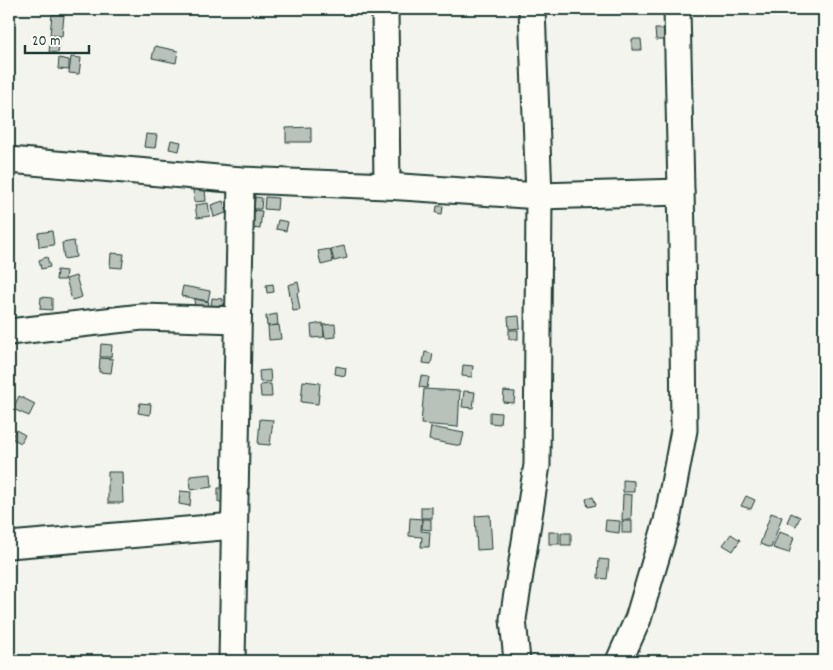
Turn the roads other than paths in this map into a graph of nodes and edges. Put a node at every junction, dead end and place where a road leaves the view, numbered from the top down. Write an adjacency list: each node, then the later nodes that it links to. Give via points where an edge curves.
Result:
1 (385, 9): 6 (street)
2 (532, 9): 8 (street)
3 (677, 9): 7 (street)
4 (9, 160): 5 (street)
5 (240, 180): 6 (street); 9 (street)
6 (387, 186): 8 (street)
7 (682, 192): 8 (street); 15 (street, via 684,430 664,530 638,619)
8 (539, 196): 14 (street, via 537,465 513,618)
9 (238, 320): 10 (street, via 142,317); 11 (street)
10 (9, 332)
11 (234, 526): 12 (street); 13 (street)
12 (9, 545)
13 (232, 661)
14 (518, 661)
15 (619, 661)

